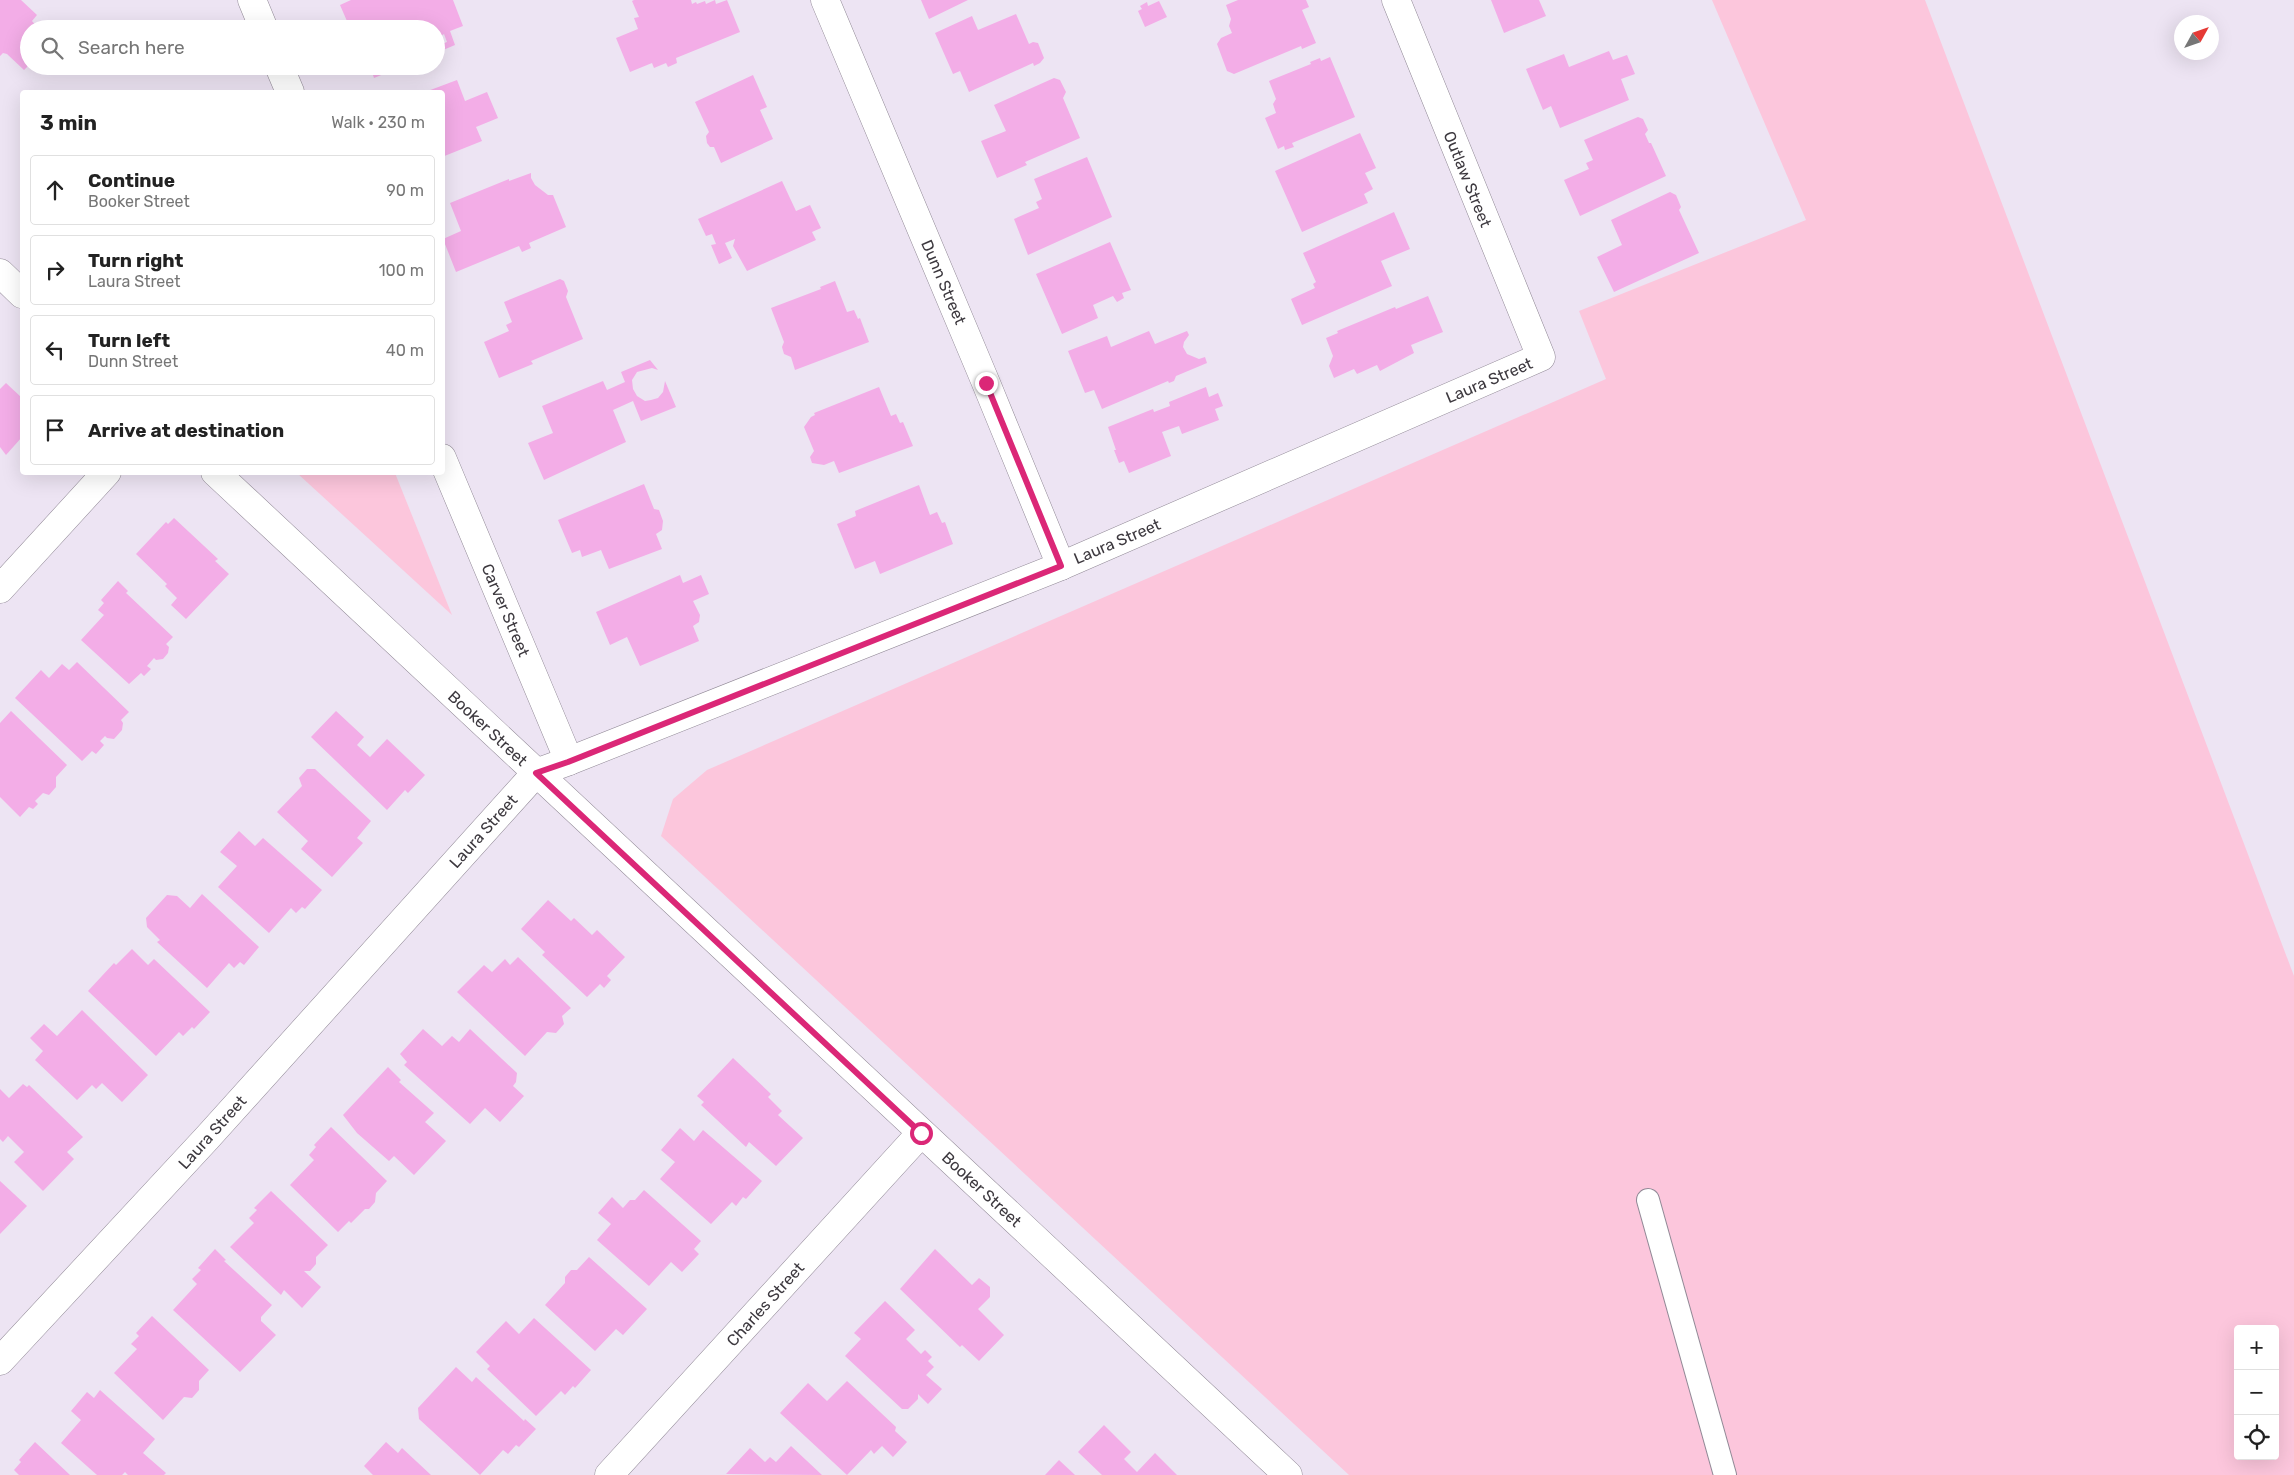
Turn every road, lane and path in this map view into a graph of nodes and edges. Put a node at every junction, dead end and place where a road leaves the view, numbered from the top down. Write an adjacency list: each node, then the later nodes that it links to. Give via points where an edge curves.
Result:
1 (252, 0): 4 (street)
2 (825, 0): 13 (street, Dunn Street)
3 (1396, 0): 9 (street, Outlaw Street)
4 (260, 20)
5 (283, 75): 6 (street)
6 (289, 90)
7 (0, 273): 8 (street)
8 (20, 292)
9 (1541, 357): 13 (street, Laura Street)
10 (445, 465): 15 (street, Carver Street)
11 (104, 475): 14 (street)
12 (218, 475): 16 (street, Booker Street)
13 (1061, 566): 15 (street, Laura Street)
14 (0, 589)
15 (568, 762): 16 (street, Laura Street)
16 (536, 773): 17 (street, Booker Street); 19 (street, Laura Street, via 207,1138)
17 (921, 1133): 20 (street, Charles Street); 21 (street, Booker Street)
18 (1648, 1200): 22 (lane)
19 (0, 1361)
20 (609, 1475)
21 (1288, 1475)
22 (1725, 1475)

